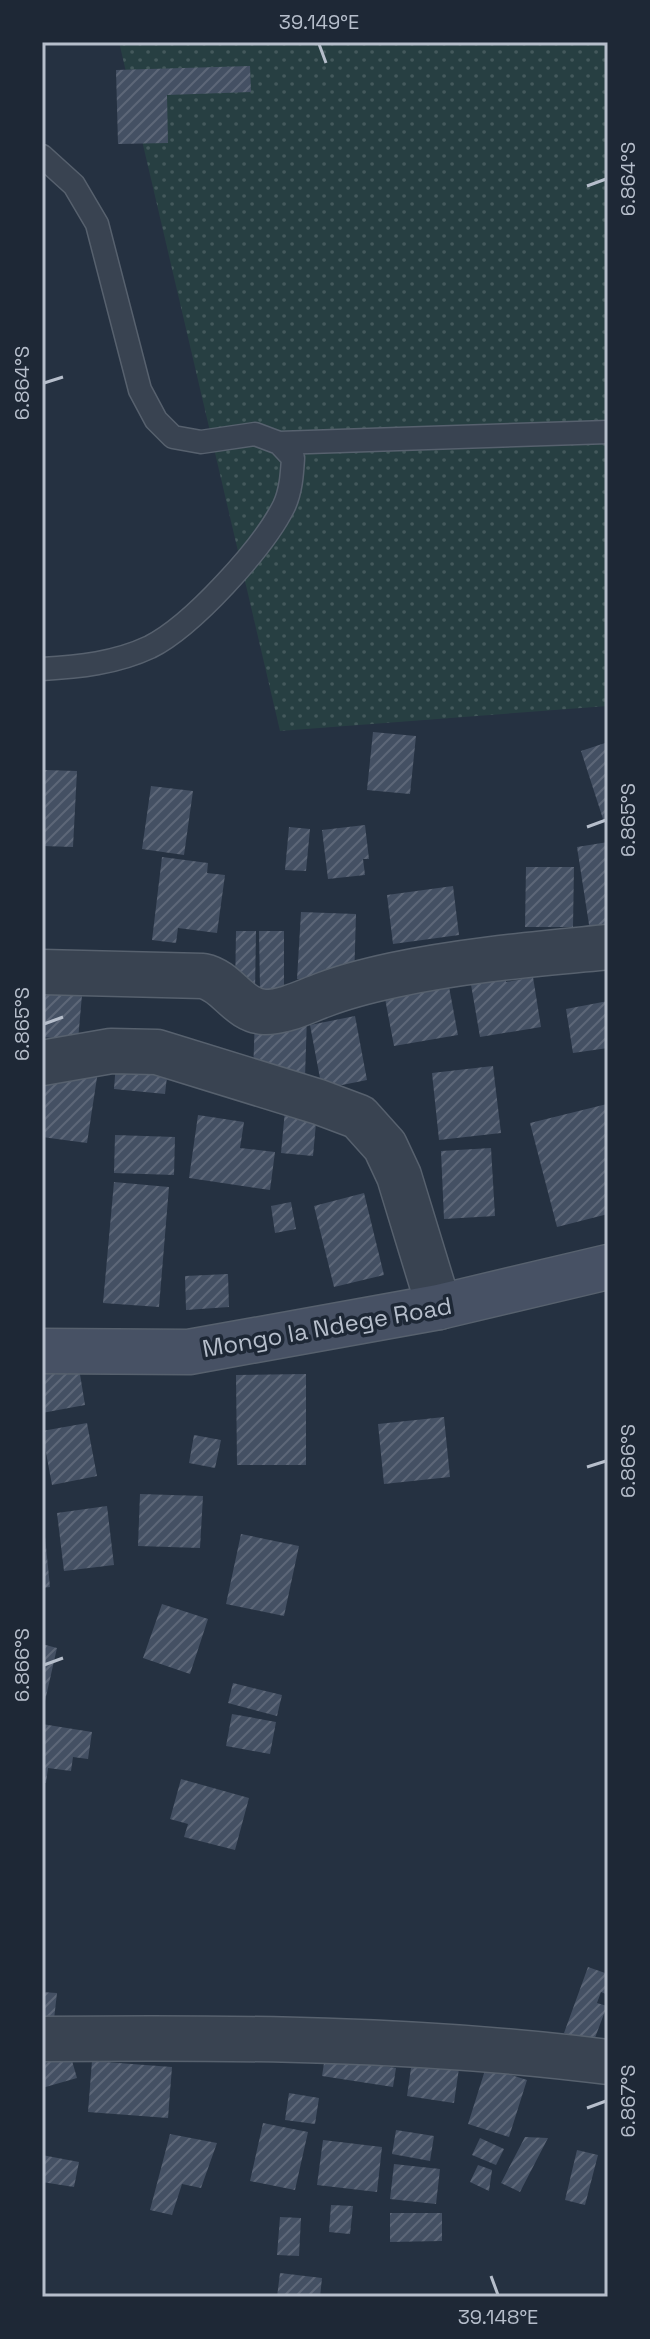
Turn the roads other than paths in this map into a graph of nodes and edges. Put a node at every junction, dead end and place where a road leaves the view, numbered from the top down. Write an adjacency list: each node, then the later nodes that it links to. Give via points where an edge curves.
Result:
1 (42, 156): 3 (lane, via 74,185 97,224 140,390 156,420 173,437 201,442 255,434)
2 (608, 432): 3 (lane)
3 (279, 443): 4 (lane, via 293,458 285,505 258,546 179,628 150,647 110,661)
4 (42, 669)
5 (608, 947): 6 (street, via 394,975 264,1012 248,1008 223,985 203,976)
6 (42, 972)
7 (42, 1063): 9 (street, via 111,1051 157,1052 359,1117 385,1146 399,1176)
8 (608, 1267): 9 (street, Mongo la Ndege Road)
9 (439, 1307): 10 (street, Mongo la Ndege Road, via 189,1352)
10 (42, 1351)
11 (42, 2039): 12 (street, via 402,2042)
12 (608, 2062)

